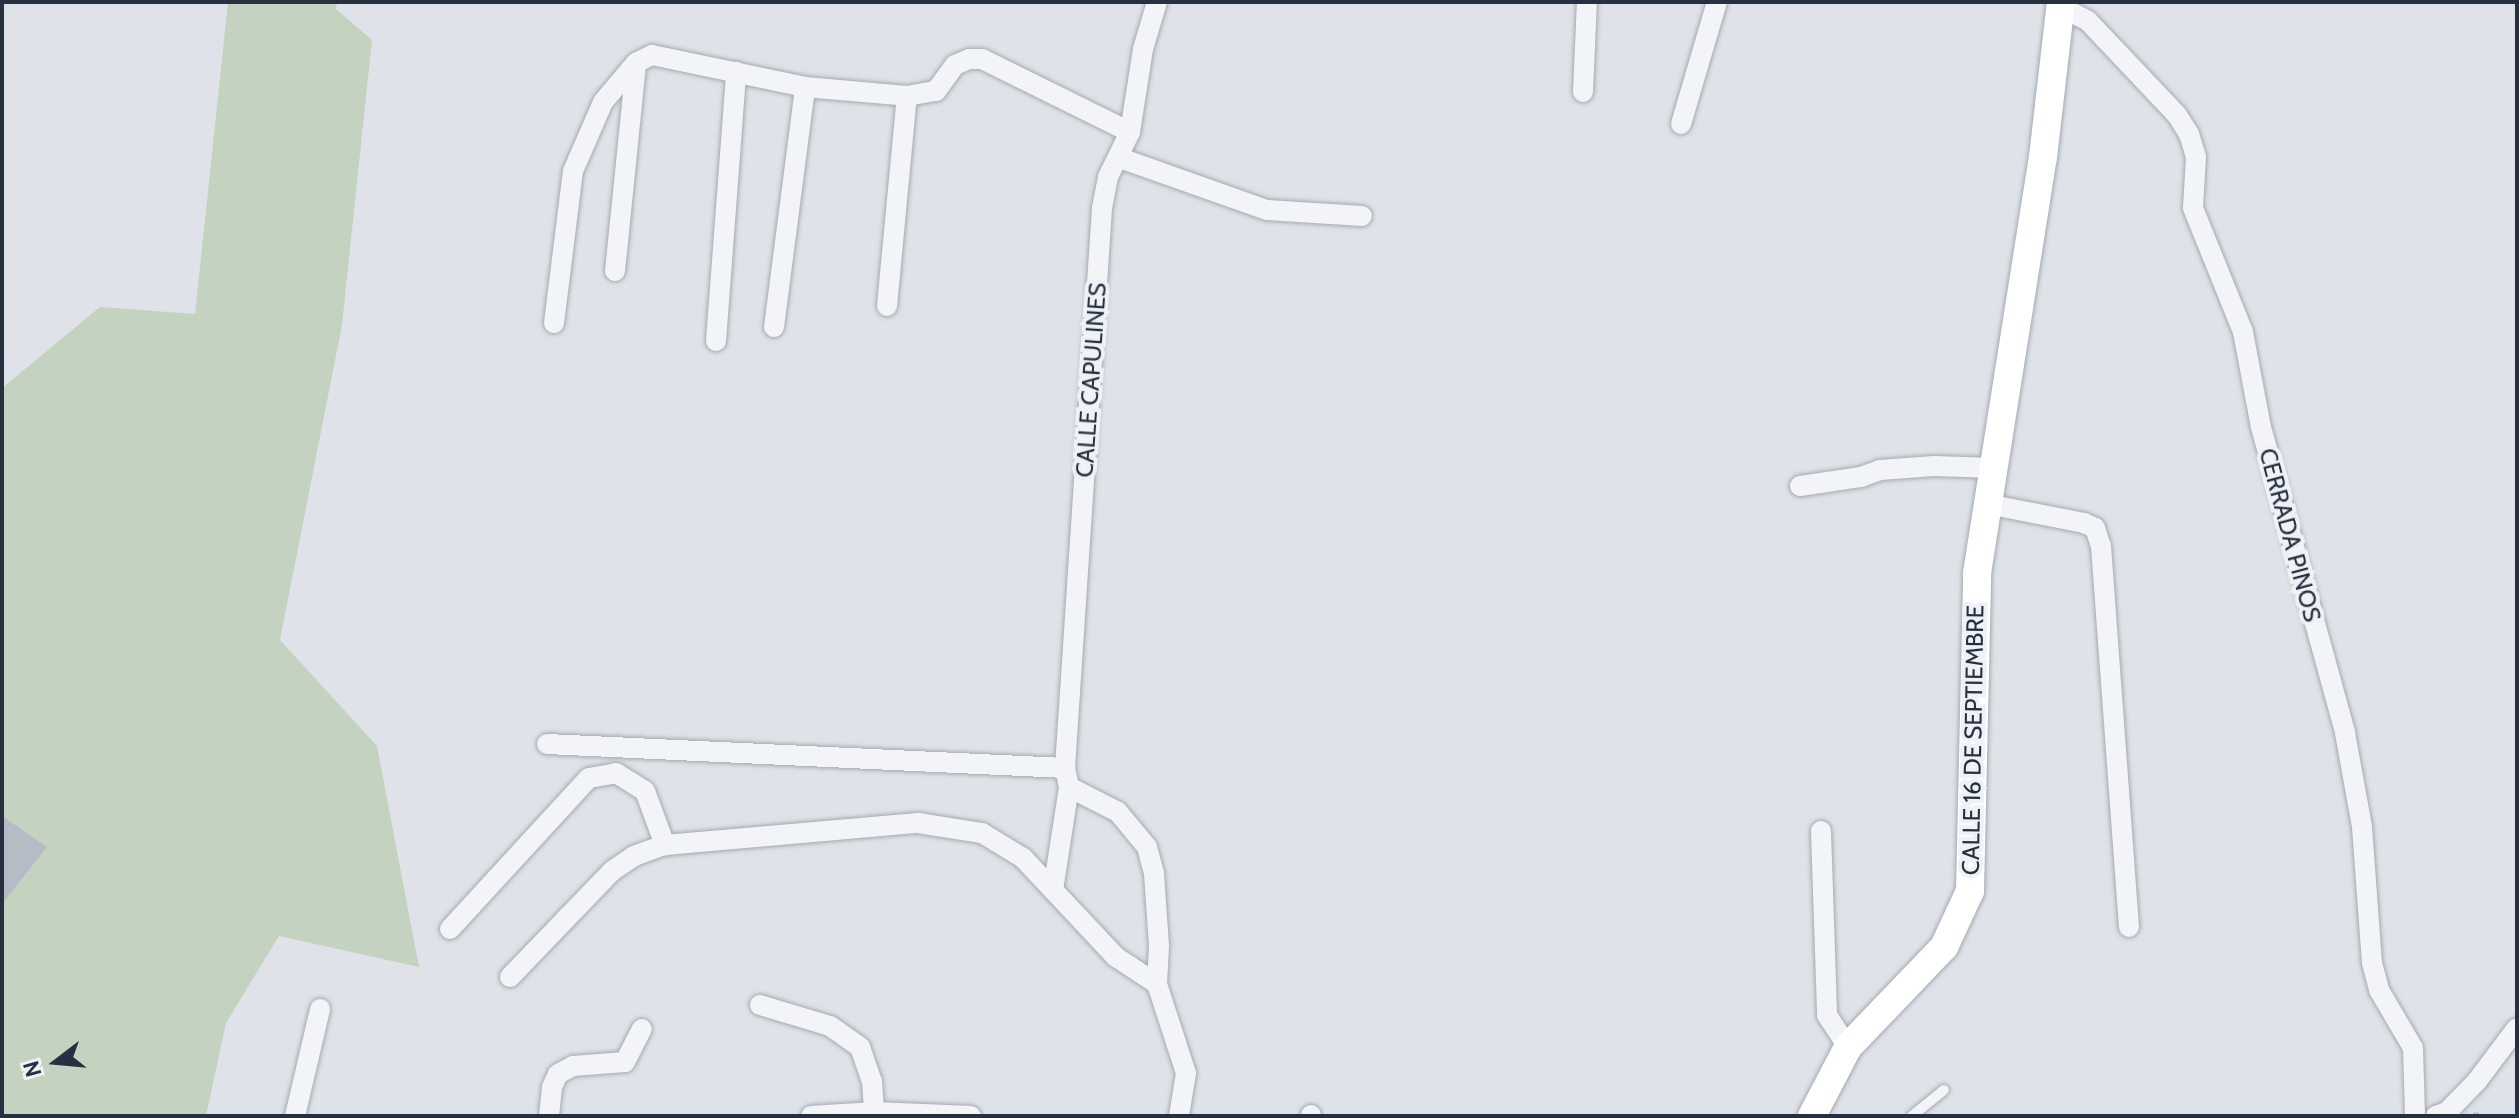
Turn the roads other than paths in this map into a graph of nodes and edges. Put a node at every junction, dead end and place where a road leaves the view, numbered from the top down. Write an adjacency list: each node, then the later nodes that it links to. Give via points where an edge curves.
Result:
1 (1157, 2): 11 (street, CALLE CAPULINES, via 1143,49)
2 (1587, 2): 8 (street)
3 (1717, 2): 10 (street)
4 (2061, 5): 19 (main road, CALLE 16 DE SEPTIEMBRE); 45 (street, CERRADA PINOS, via 2088,21 2177,115 2196,157 2193,208 2243,332 2261,427 2345,733 2362,827 2372,963 2379,990 2413,1048)
5 (636, 63): 6 (street, via 652,55); 14 (street); 16 (street, via 603,102 573,171)
6 (736, 72): 7 (street); 18 (street)
7 (805, 87): 9 (street); 17 (street)
8 (1583, 92)
9 (907, 96): 11 (street, via 936,91 955,65 982,59); 15 (street)
10 (1681, 124)
11 (1130, 132): 12 (street, CALLE CAPULINES)
12 (1120, 158): 13 (street, via 1267,210); 23 (street, CALLE CAPULINES, via 1108,177 1102,208)
13 (1362, 216)
14 (615, 271)
15 (887, 306)
16 (554, 323)
17 (774, 327)
18 (716, 341)
19 (1994, 468): 20 (street, via 1880,470); 21 (main road, CALLE 16 DE SEPTIEMBRE)
20 (1800, 486)
21 (1987, 504): 27 (street, via 2095,528 2101,546); 35 (main road, CALLE 16 DE SEPTIEMBRE, via 1977,573 1970,891 1944,947)
22 (547, 744): 23 (street)
23 (1067, 777): 26 (street, CALLE CAPULINES); 30 (street, via 1118,812 1147,847 1154,874)
24 (1821, 831): 35 (street, via 1827,1015)
25 (665, 845): 26 (street, via 918,823 982,833 1023,858); 28 (street, via 645,791 616,773 589,778); 29 (street, via 612,871)
26 (1053, 890): 30 (street, via 1116,957)
27 (2129, 927)
28 (450, 929)
29 (510, 977)
30 (1157, 984): 42 (street, via 1186,1073)
31 (760, 1005): 37 (street, via 830,1026 860,1047 872,1081)
32 (320, 1009): 38 (street)
33 (2517, 1028): 46 (street, via 2477,1081 2447,1112)
34 (642, 1029): 39 (street, via 625,1062 573,1066 558,1074)
35 (1848, 1047): 43 (main road, CALLE 16 DE SEPTIEMBRE)
36 (1944, 1090): 44 (lane)
37 (874, 1112): 40 (street); 41 (street)
38 (300, 1115)
39 (549, 1116)
40 (811, 1116)
41 (971, 1116)
42 (1179, 1116)
43 (1812, 1116)
44 (1912, 1116)
45 (2415, 1116)
46 (2436, 1116)

